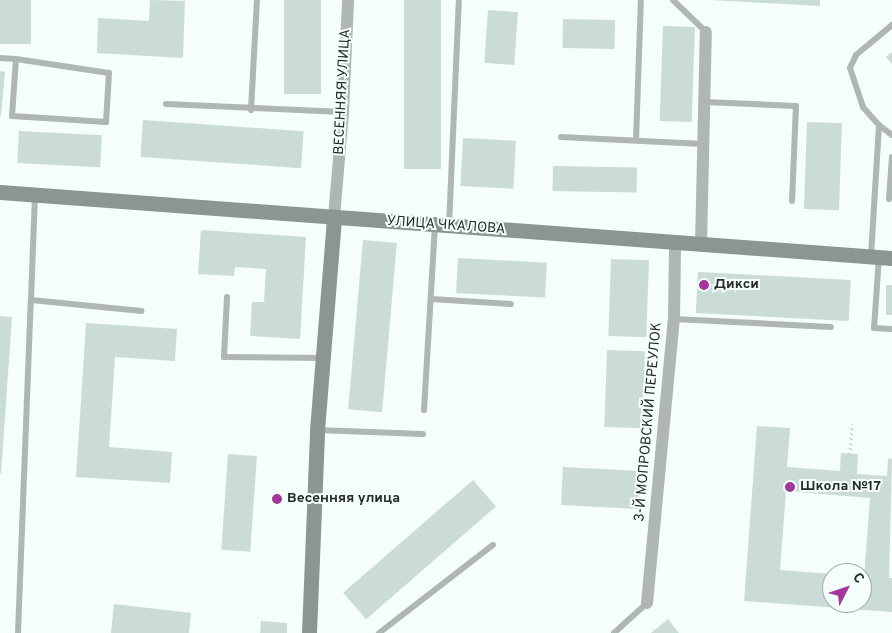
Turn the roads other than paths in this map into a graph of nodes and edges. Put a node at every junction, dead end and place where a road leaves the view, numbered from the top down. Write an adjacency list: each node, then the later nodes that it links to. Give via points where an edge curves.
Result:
1 (257, 0): 12 (lane)
2 (348, 0): 13 (street, ВЕСЕННЯЯ УЛИЦА)
3 (459, 0): 26 (lane)
4 (640, 0): 17 (lane)
5 (673, 0): 7 (lane)
6 (892, 25): 14 (lane, via 856,55 850,68 863,107)
7 (706, 32): 10 (street)
8 (0, 58): 9 (lane)
9 (16, 59): 9 (lane, via 109,73 106,122 12,116)
10 (704, 102): 18 (street); 24 (lane, via 796,106)
11 (166, 104): 12 (lane)
12 (251, 110): 13 (lane)
13 (343, 112): 25 (street, ВЕСЕННЯЯ УЛИЦА)
14 (879, 125): 15 (lane); 22 (lane)
15 (892, 135)
16 (562, 137): 17 (lane)
17 (636, 140): 18 (lane)
18 (703, 144): 28 (street)
19 (892, 157): 23 (lane)
20 (0, 192): 21 (street, УЛИЦА ЧКАЛОВА)
21 (34, 194): 25 (street, УЛИЦА ЧКАЛОВА); 32 (lane)
22 (876, 198): 23 (lane); 29 (lane)
23 (890, 200)
24 (792, 201)
25 (334, 218): 26 (street, УЛИЦА ЧКАЛОВА); 38 (street, ВЕСЕННЯЯ УЛИЦА)
26 (442, 225): 27 (street, УЛИЦА ЧКАЛОВА); 31 (lane)
27 (675, 243): 28 (street, УЛИЦА ЧКАЛОВА); 35 (street, 3-Й МОПРОВСКИЙ ПЕРЕУЛОК)
28 (701, 244): 29 (street, УЛИЦА ЧКАЛОВА)
29 (881, 257): 37 (lane, via 874,328)
30 (227, 297): 38 (lane, via 224,357)
31 (431, 299): 33 (lane); 39 (lane)
32 (31, 300): 34 (lane); 44 (lane)
33 (511, 304)
34 (141, 311)
35 (674, 319): 36 (lane); 43 (street, 3-Й МОПРОВСКИЙ ПЕРЕУЛОК)
36 (831, 327)
37 (892, 328)
38 (323, 358): 40 (street, ВЕСЕННЯЯ УЛИЦА)
39 (424, 410)
40 (318, 430): 41 (lane); 45 (street, ВЕСЕННЯЯ УЛИЦА)
41 (423, 434)
42 (493, 544): 46 (lane)
43 (647, 603): 47 (lane)
44 (18, 633)
45 (309, 633)
46 (379, 633)
47 (614, 633)

